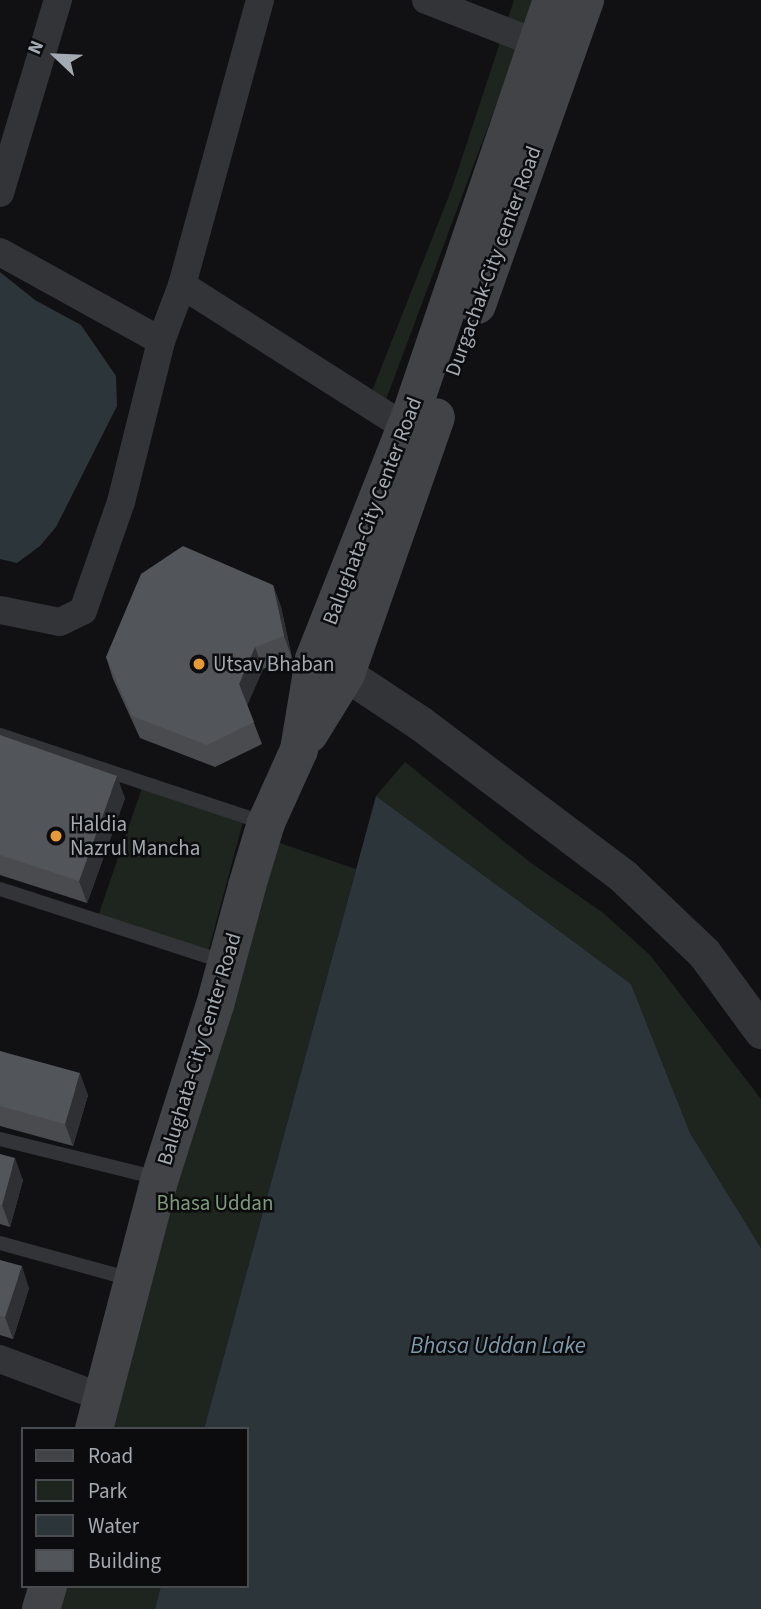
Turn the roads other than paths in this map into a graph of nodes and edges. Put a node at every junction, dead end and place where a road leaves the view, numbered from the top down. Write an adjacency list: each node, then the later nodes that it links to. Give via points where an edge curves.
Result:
1 (58, 0): 7 (street)
2 (260, 0): 9 (street)
3 (426, 0): 6 (street)
4 (552, 0): 6 (main road, Balughata-City Center Road)
5 (585, 0): 13 (main road, Durgachak-City center Road)
6 (538, 44): 11 (main road, Balughata-City Center Road)
7 (0, 193)
8 (0, 252): 10 (street)
9 (182, 285): 10 (street); 11 (street)
10 (161, 341): 12 (street, via 121,502 83,611 60,622)
11 (405, 427): 13 (main road, Balughata-City Center Road)
12 (0, 610)
13 (330, 667): 15 (main road, Balughata-City Center Road); 18 (street, via 420,723 624,877 704,953)
14 (0, 736): 15 (lane)
15 (266, 823): 17 (main road, Balughata-City Center Road)
16 (0, 889): 17 (lane)
17 (227, 963): 20 (main road, Balughata-City Center Road)
18 (761, 1031)
19 (0, 1139): 20 (lane)
20 (160, 1178): 22 (main road, Balughata-City Center Road)
21 (0, 1243): 22 (lane)
22 (136, 1280): 24 (main road, Balughata-City Center Road)
23 (0, 1359): 24 (street)
24 (99, 1413)
25 (47, 1588): 26 (main road)
26 (41, 1609)

